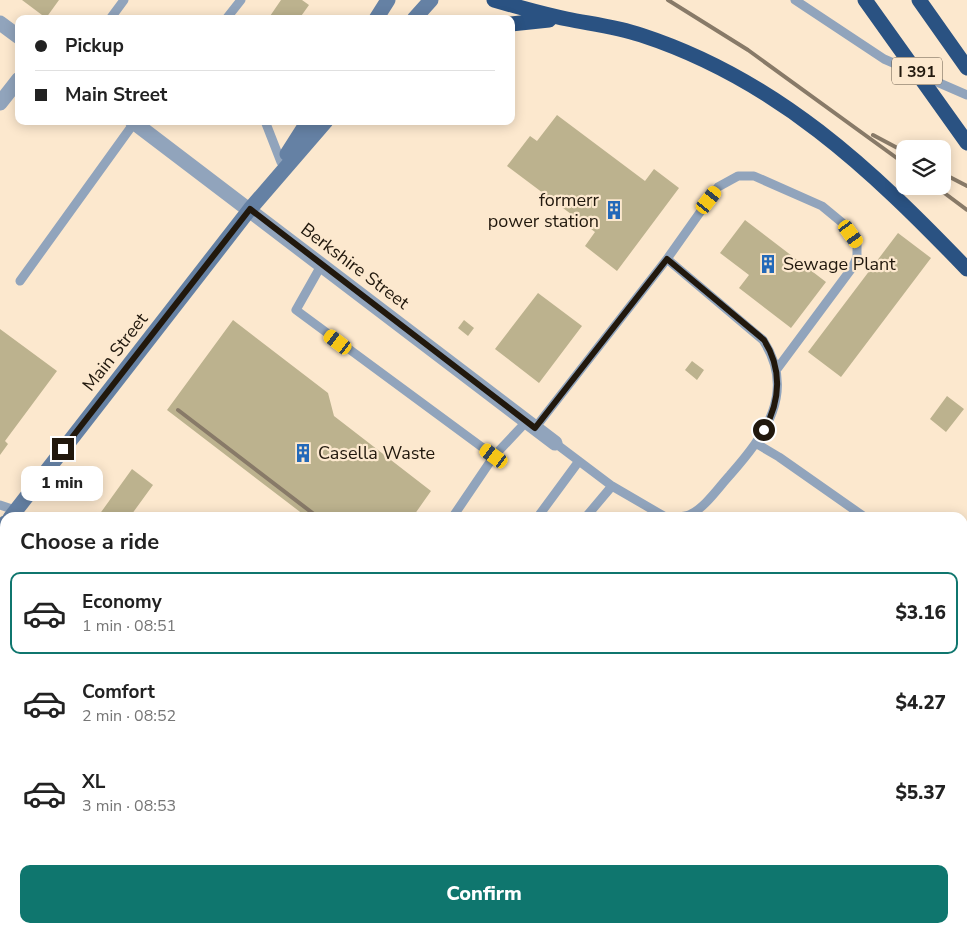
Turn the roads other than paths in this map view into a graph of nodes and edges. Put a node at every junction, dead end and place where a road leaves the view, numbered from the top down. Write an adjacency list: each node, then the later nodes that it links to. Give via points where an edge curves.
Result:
1 (124, 0): 9 (lane)
2 (241, 0): 10 (lane)
3 (388, 0): 11 (main road)
4 (431, 0): 12 (main road)
5 (494, 0): 13 (highway)
6 (795, 0): 19 (lane, via 884,59)
7 (865, 0): 26 (highway, I 391, bridge)
8 (919, 0): 17 (highway, I 391)
9 (113, 15)
10 (229, 15)
11 (379, 15)
12 (418, 15)
13 (567, 19): 15 (highway); 31 (highway, via 640,34 718,66 775,99 877,178)
14 (0, 23): 16 (street)
15 (515, 24)
16 (15, 34)
17 (967, 68)
18 (15, 84): 20 (street)
19 (967, 95)
20 (0, 103)
21 (131, 125): 32 (lane)
22 (137, 125): 28 (street, Berkshire Street)
23 (267, 125): 27 (lane)
24 (305, 125): 27 (main road, Main Street)
25 (323, 125): 28 (main road, Main Street)
26 (967, 143)
27 (281, 162): 28 (main road, Main Street)
28 (250, 209): 30 (street, Berkshire Street); 40 (main road, Main Street)
29 (667, 259): 33 (lane, via 764,340); 33 (lane, via 718,187 738,176 754,176 780,186 822,206 845,225 857,242 857,257 852,268); 34 (lane)
30 (322, 264): 34 (street, Berkshire Street); 37 (lane, via 296,310)
31 (967, 269)
32 (20, 282)
33 (777, 370): 36 (lane, via 772,416)
34 (531, 424): 35 (street, Berkshire Street); 37 (lane)
35 (555, 443): 38 (lane)
36 (757, 444): 45 (lane, via 707,501); 46 (lane)
37 (494, 456): 41 (lane)
38 (579, 461): 39 (lane); 42 (lane)
39 (612, 486): 43 (lane); 44 (lane)
40 (14, 512)
41 (456, 512)
42 (541, 512)
43 (590, 512)
44 (658, 512)
45 (692, 512)
46 (858, 512)

